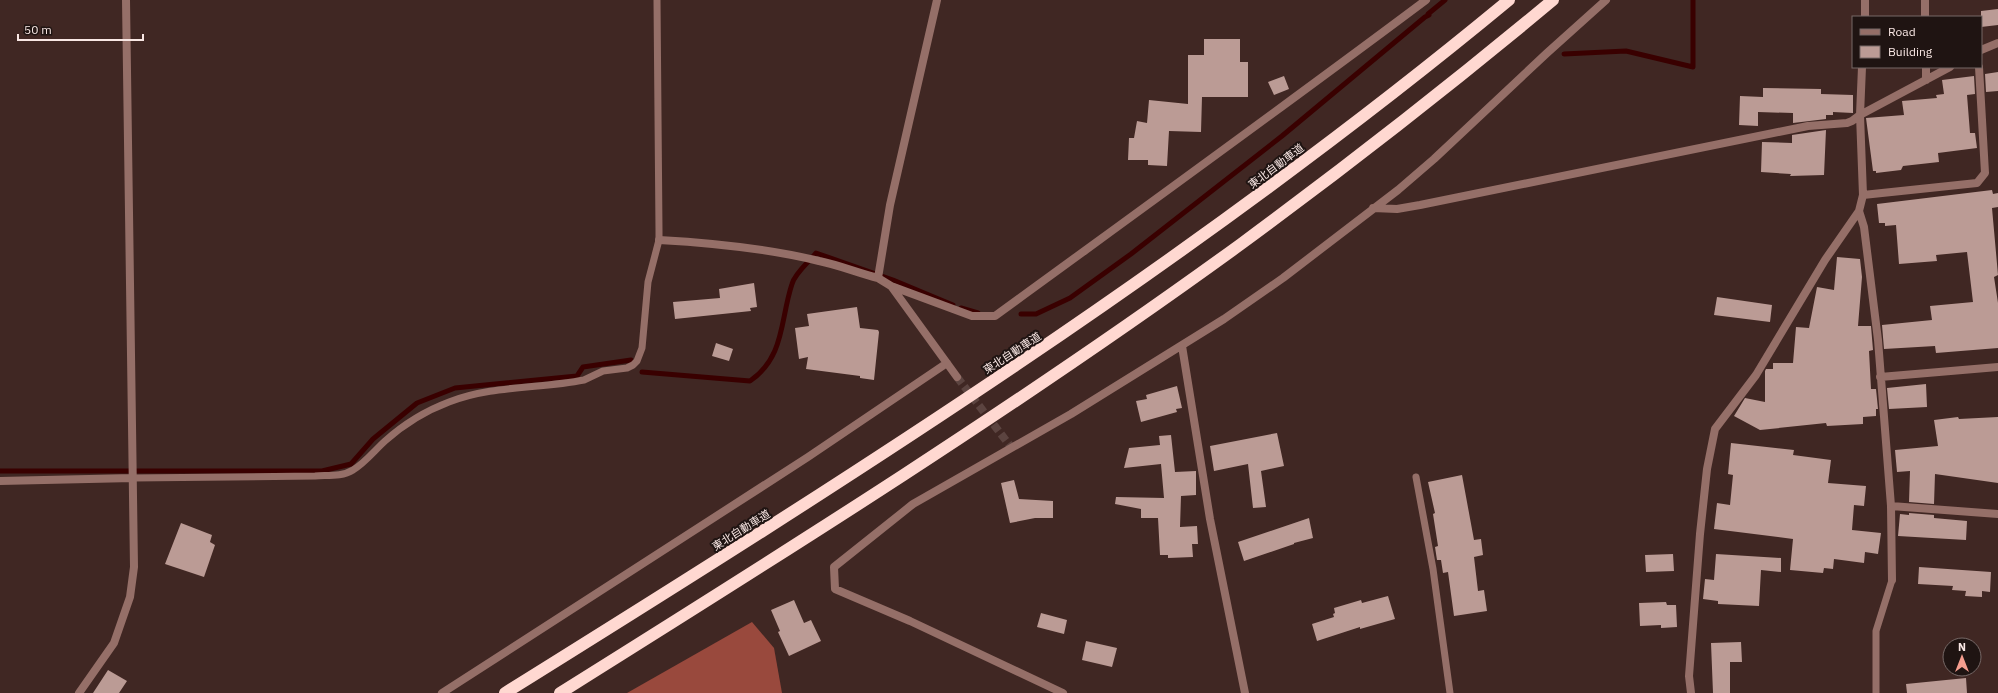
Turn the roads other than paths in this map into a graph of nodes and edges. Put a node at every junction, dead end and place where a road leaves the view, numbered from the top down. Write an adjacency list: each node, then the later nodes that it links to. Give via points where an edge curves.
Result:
1 (126, 0): 32 (street)
2 (657, 0): 23 (lane)
3 (937, 0): 24 (street, via 890,205)
4 (1426, 0): 25 (street, via 995,316 972,316)
5 (1509, 0): 39 (highway, 東北自動車道, via 1386,100 1223,222 1051,343 836,485)
6 (1552, 0): 40 (highway, via 1461,77 1394,128 1240,244 1079,358 841,515)
7 (1606, 0): 21 (street, via 1434,159)
8 (1866, 0): 10 (street)
9 (1925, 0): 11 (street)
10 (1865, 16)
11 (1925, 16)
12 (1998, 43): 13 (street)
13 (1982, 50)
14 (1862, 68): 19 (street)
15 (1926, 68): 18 (street)
16 (1948, 68): 18 (street)
17 (1980, 68): 20 (street, via 1985,173 1977,183)
18 (1926, 80): 19 (street)
19 (1860, 115): 20 (street); 21 (street, via 1847,123 1808,126 1420,205 1397,209)
20 (1863, 195): 22 (street)
21 (1373, 208): 26 (street, via 1283,278)
22 (1859, 212): 30 (street, via 1864,227); 44 (street, via 1825,260 1756,375 1715,429 1707,469 1700,534 1689,676)
23 (659, 240): 24 (street, via 730,244 800,256); 32 (lane, via 648,282 641,352 636,362 626,368 603,371 580,381 496,390 456,400 425,412 407,423 354,469 341,474)
24 (878, 278): 25 (street)
25 (891, 286): 27 (street)
26 (1182, 346): 41 (street, via 1071,414 913,504 834,567 835,589 910,621); 42 (street, via 1210,519)
27 (947, 363): 29 (street); 38 (street, via 808,457)
28 (1998, 367): 30 (street)
29 (957, 377)
30 (1880, 377): 34 (street)
31 (1416, 477): 43 (lane, via 1434,569)
32 (133, 478): 33 (street); 37 (street, via 134,567 130,597 114,643)
33 (0, 481)
34 (1891, 506): 35 (street); 36 (street)
35 (1998, 514)
36 (1892, 580): 45 (lane, via 1876,632)
37 (79, 693)
38 (442, 693)
39 (505, 693)
40 (560, 693)
41 (1063, 693)
42 (1245, 693)
43 (1450, 693)
44 (1691, 693)
45 (1876, 693)

